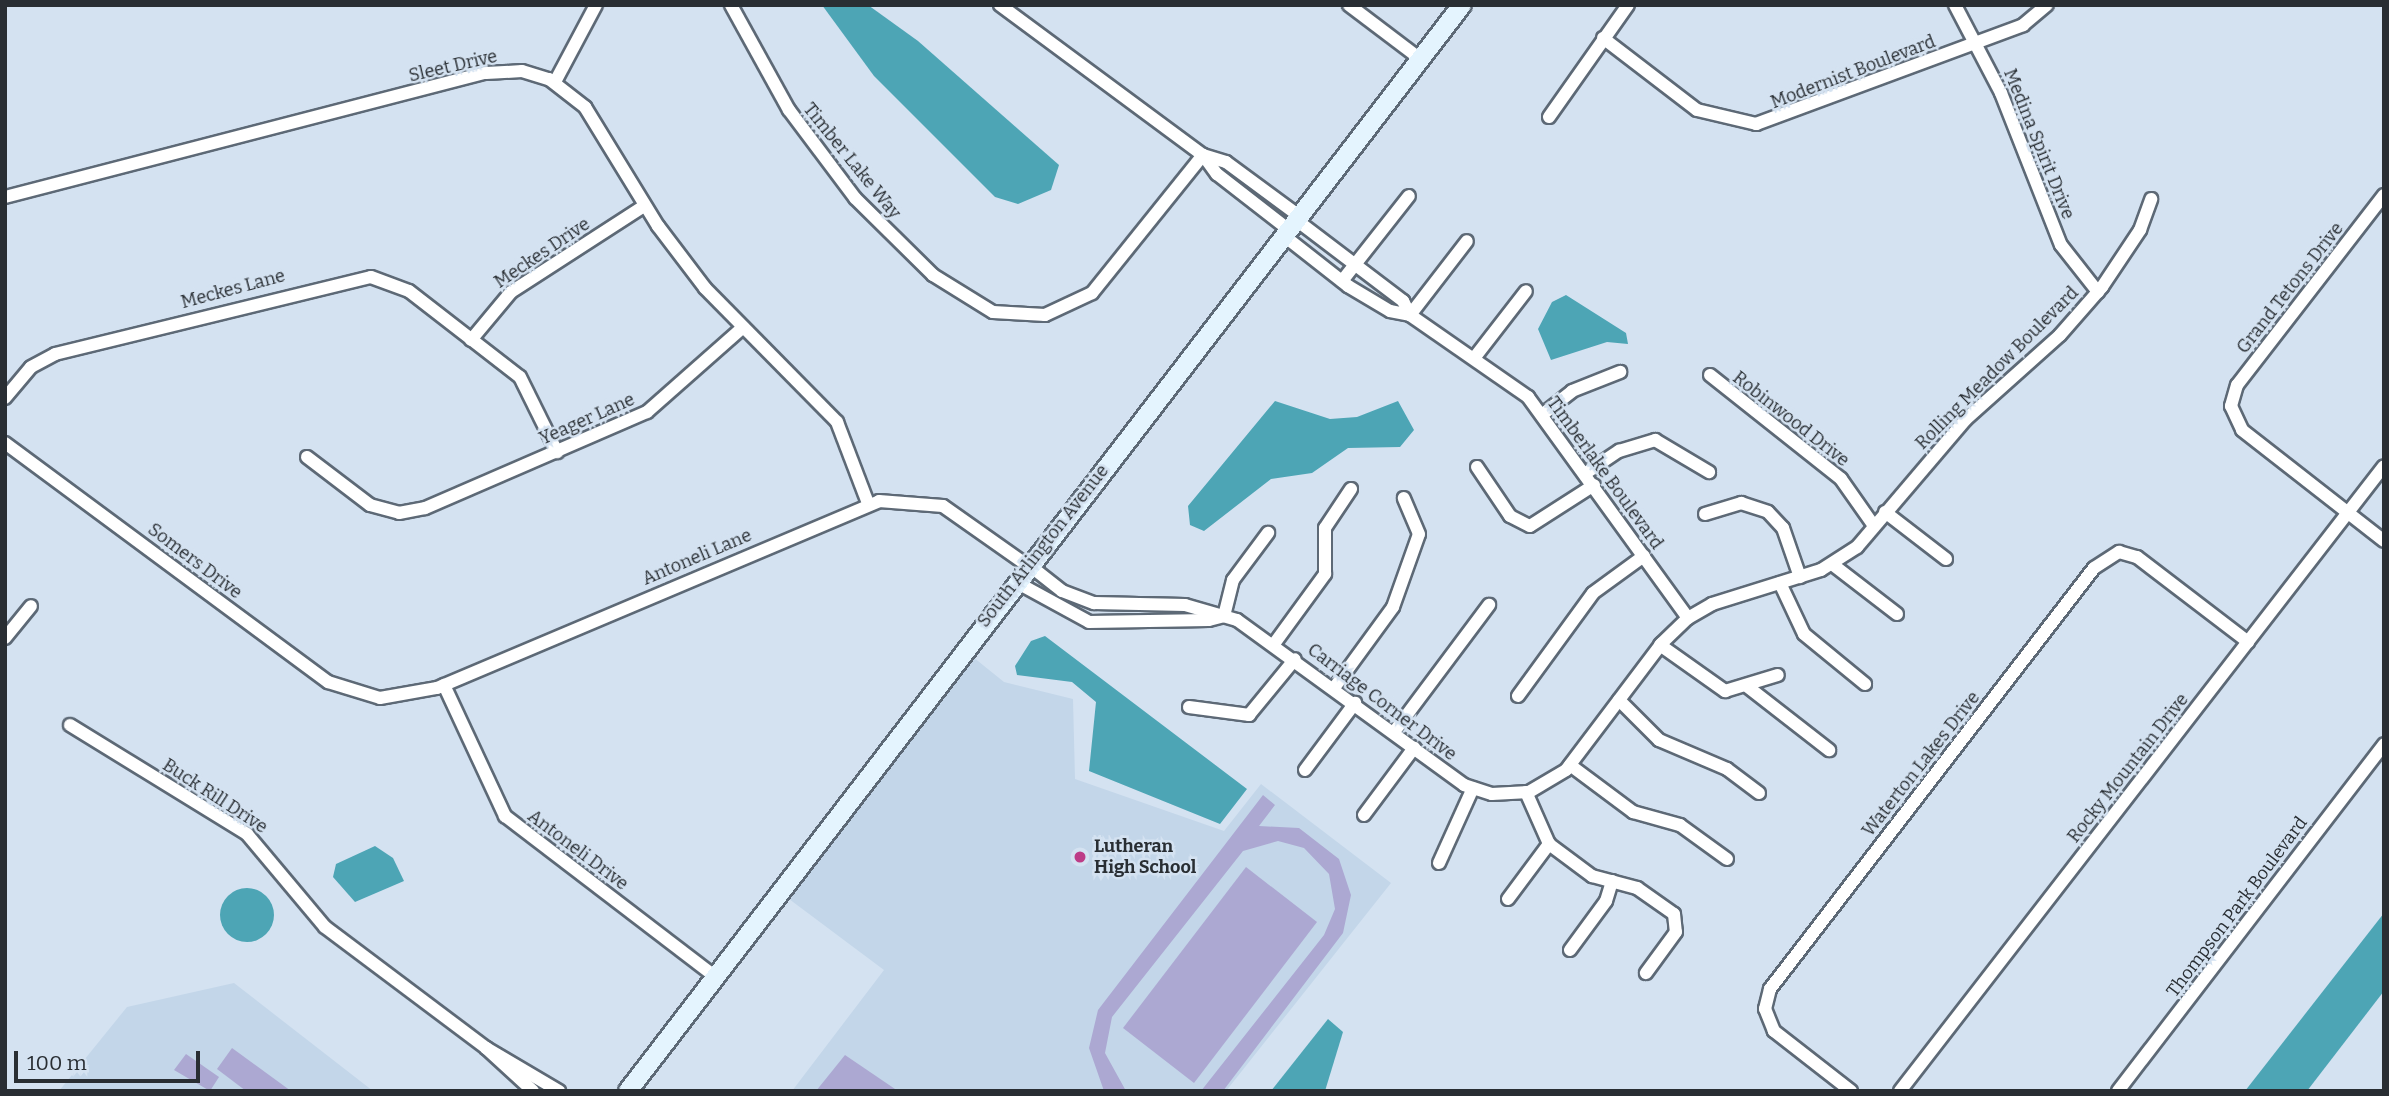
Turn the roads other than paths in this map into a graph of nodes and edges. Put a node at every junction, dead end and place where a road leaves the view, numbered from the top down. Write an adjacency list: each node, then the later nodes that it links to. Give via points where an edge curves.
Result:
1 (596, 5): 12 (street)
2 (731, 5): 14 (street, Timber Lake Way, via 789,110 855,198 933,275 993,312 1045,315 1092,293)
3 (1000, 5): 14 (street)
4 (1349, 5): 11 (street)
5 (1462, 5): 11 (main road, South Arlington Avenue)
6 (1628, 5): 9 (street)
7 (1955, 5): 10 (street, Medina Spirit Drive)
8 (2047, 5): 10 (street, Modernist Boulevard, via 2023,25)
9 (1603, 38): 10 (street, Modernist Boulevard, via 1697,110 1756,124); 13 (street)
10 (1978, 43): 25 (street, Medina Spirit Drive, via 2061,245)
11 (1419, 58): 20 (main road, South Arlington Avenue)
12 (555, 82): 17 (street, Sleet Drive, via 522,71 486,73); 19 (street, Sleet Drive, via 585,107)
13 (1549, 117)
14 (1203, 155): 20 (street, via 1226,162)
15 (2384, 195): 46 (street, Grand Tetons Drive, via 2237,386 2231,407 2242,430)
16 (1409, 196): 22 (street)
17 (5, 197)
18 (2151, 199): 25 (street, Rolling Meadow Boulevard, via 2140,230)
19 (645, 206): 27 (street, Sleet Drive); 28 (street, Meckes Drive, via 510,292)
20 (1291, 224): 22 (street); 23 (street); 54 (main road, South Arlington Avenue)
21 (1467, 241): 26 (street)
22 (1354, 266): 23 (street); 26 (street, via 1403,301)
23 (1342, 282): 26 (street, via 1390,311)
24 (1526, 291): 29 (street)
25 (2098, 292): 45 (street, Rolling Meadow Boulevard, via 2060,335 1965,419)
26 (1410, 315): 29 (street, Timberlake Boulevard)
27 (741, 329): 35 (street, Yeager Lane, via 653,409); 44 (street, Sleet Drive, via 841,427)
28 (471, 340): 32 (street, Meckes Lane, via 393,283 348,277 55,354 27,370); 35 (street, Meckes Lane, via 520,377)
29 (1475, 357): 33 (street, Timberlake Boulevard)
30 (1620, 372): 33 (street, via 1572,391)
31 (1710, 374): 48 (street, Robinwood Drive, via 1842,479)
32 (5, 398)
33 (1543, 414): 40 (street, Timberlake Boulevard)
34 (5, 443): 73 (street, Somers Drive, via 328,682)
35 (556, 452): 36 (street, Yeager Lane, via 425,509 399,513 370,505)
36 (307, 457)
37 (2384, 466): 46 (street, Rocky Mountain Drive)
38 (1477, 467): 41 (street, via 1510,516 1527,525 1535,526)
39 (1709, 472): 40 (street, via 1655,440 1619,451)
40 (1586, 473): 41 (street, Timberlake Boulevard)
41 (1594, 485): 51 (street, Timberlake Boulevard)
42 (1351, 489): 65 (street, via 1325,528 1325,574)
43 (1404, 498): 72 (street, via 1419,534 1393,607)
44 (868, 503): 54 (street, Antoneli Lane, via 909,499 943,506); 70 (street, Antoneli Lane)
45 (1885, 512): 48 (street, Rolling Meadow Boulevard); 52 (street)
46 (2348, 512): 50 (street); 64 (street, Rocky Mountain Drive)
47 (1705, 514): 55 (street, via 1741,503 1768,512 1783,528)
48 (1874, 526): 53 (street, Rolling Meadow Boulevard)
49 (1268, 533): 61 (street, via 1233,580)
50 (2384, 541)
51 (1644, 556): 62 (street, Timberlake Boulevard); 74 (street, via 1593,593)
52 (1946, 559)
53 (1832, 565): 55 (street, Rolling Meadow Boulevard); 60 (street)
54 (1028, 566): 56 (main road, South Arlington Avenue); 61 (street, Carriage Corner Drive, via 1062,591 1094,603 1185,604)
55 (1800, 577): 57 (street, Rolling Meadow Boulevard)
56 (1016, 582): 61 (street, via 1088,622); 96 (main road, South Arlington Avenue)
57 (1780, 583): 62 (street, Rolling Meadow Boulevard); 69 (street, via 1807,638)
58 (1489, 605): 79 (street)
59 (31, 606): 63 (street)
60 (1897, 614)
61 (1222, 616): 65 (street, Carriage Corner Drive)
62 (1688, 618): 66 (street, Rolling Meadow Boulevard)
63 (5, 638)
64 (2248, 642): 101 (street, Waterton Lakes Drive, via 2137,557 2119,552 2085,579 1770,989 1765,1009 1774,1031); 102 (street, Rocky Mountain Drive)
65 (1274, 643): 67 (street, Carriage Corner Drive)
66 (1660, 645): 71 (street, via 1716,687); 75 (street, Rolling Meadow Boulevard)
67 (1295, 659): 72 (street, Carriage Corner Drive); 77 (street, via 1249,715)
68 (1778, 676): 71 (street)
69 (1865, 684)
70 (444, 685): 73 (street, Antoneli Lane, via 409,696); 96 (street, Antoneli Drive, via 505,816)
71 (1748, 687): 82 (street)
72 (1334, 688): 76 (street, Carriage Corner Drive)
73 (369, 696)
74 (1518, 696)
75 (1619, 700): 83 (street, Rolling Meadow Boulevard); 87 (street, via 1659,740 1727,769)
76 (1355, 703): 79 (street, Carriage Corner Drive); 84 (street)
77 (1189, 707)
78 (70, 725): 97 (street, Buck Rill Drive, via 247,834 325,927)
79 (1394, 732): 81 (street, Carriage Corner Drive)
80 (2384, 744): 103 (street, Thompson Park Boulevard)
81 (1414, 748): 85 (street, Carriage Corner Drive); 88 (street)
82 (1829, 750)
83 (1570, 765): 86 (street, Rolling Meadow Boulevard); 90 (street, via 1633,812 1680,825)
84 (1305, 770)
85 (1473, 788): 86 (street, Carriage Corner Drive); 91 (street)
86 (1526, 793): 89 (street)
87 (1759, 793)
88 (1364, 815)
89 (1549, 844): 92 (street, via 1587,873); 93 (street)
90 (1727, 859)
91 (1439, 863)
92 (1612, 881): 94 (street, via 1606,901); 95 (street, via 1643,891 1676,917 1676,932)
93 (1508, 899)
94 (1570, 950)
95 (1646, 972)
96 (712, 974): 100 (main road, South Arlington Avenue)
97 (486, 1048): 98 (street, Buck Rill Drive); 99 (street, Buck Rill Drive)
98 (533, 1091)
99 (559, 1091)
100 (628, 1091)
101 (1851, 1091)
102 (1900, 1091)
103 (2118, 1091)

